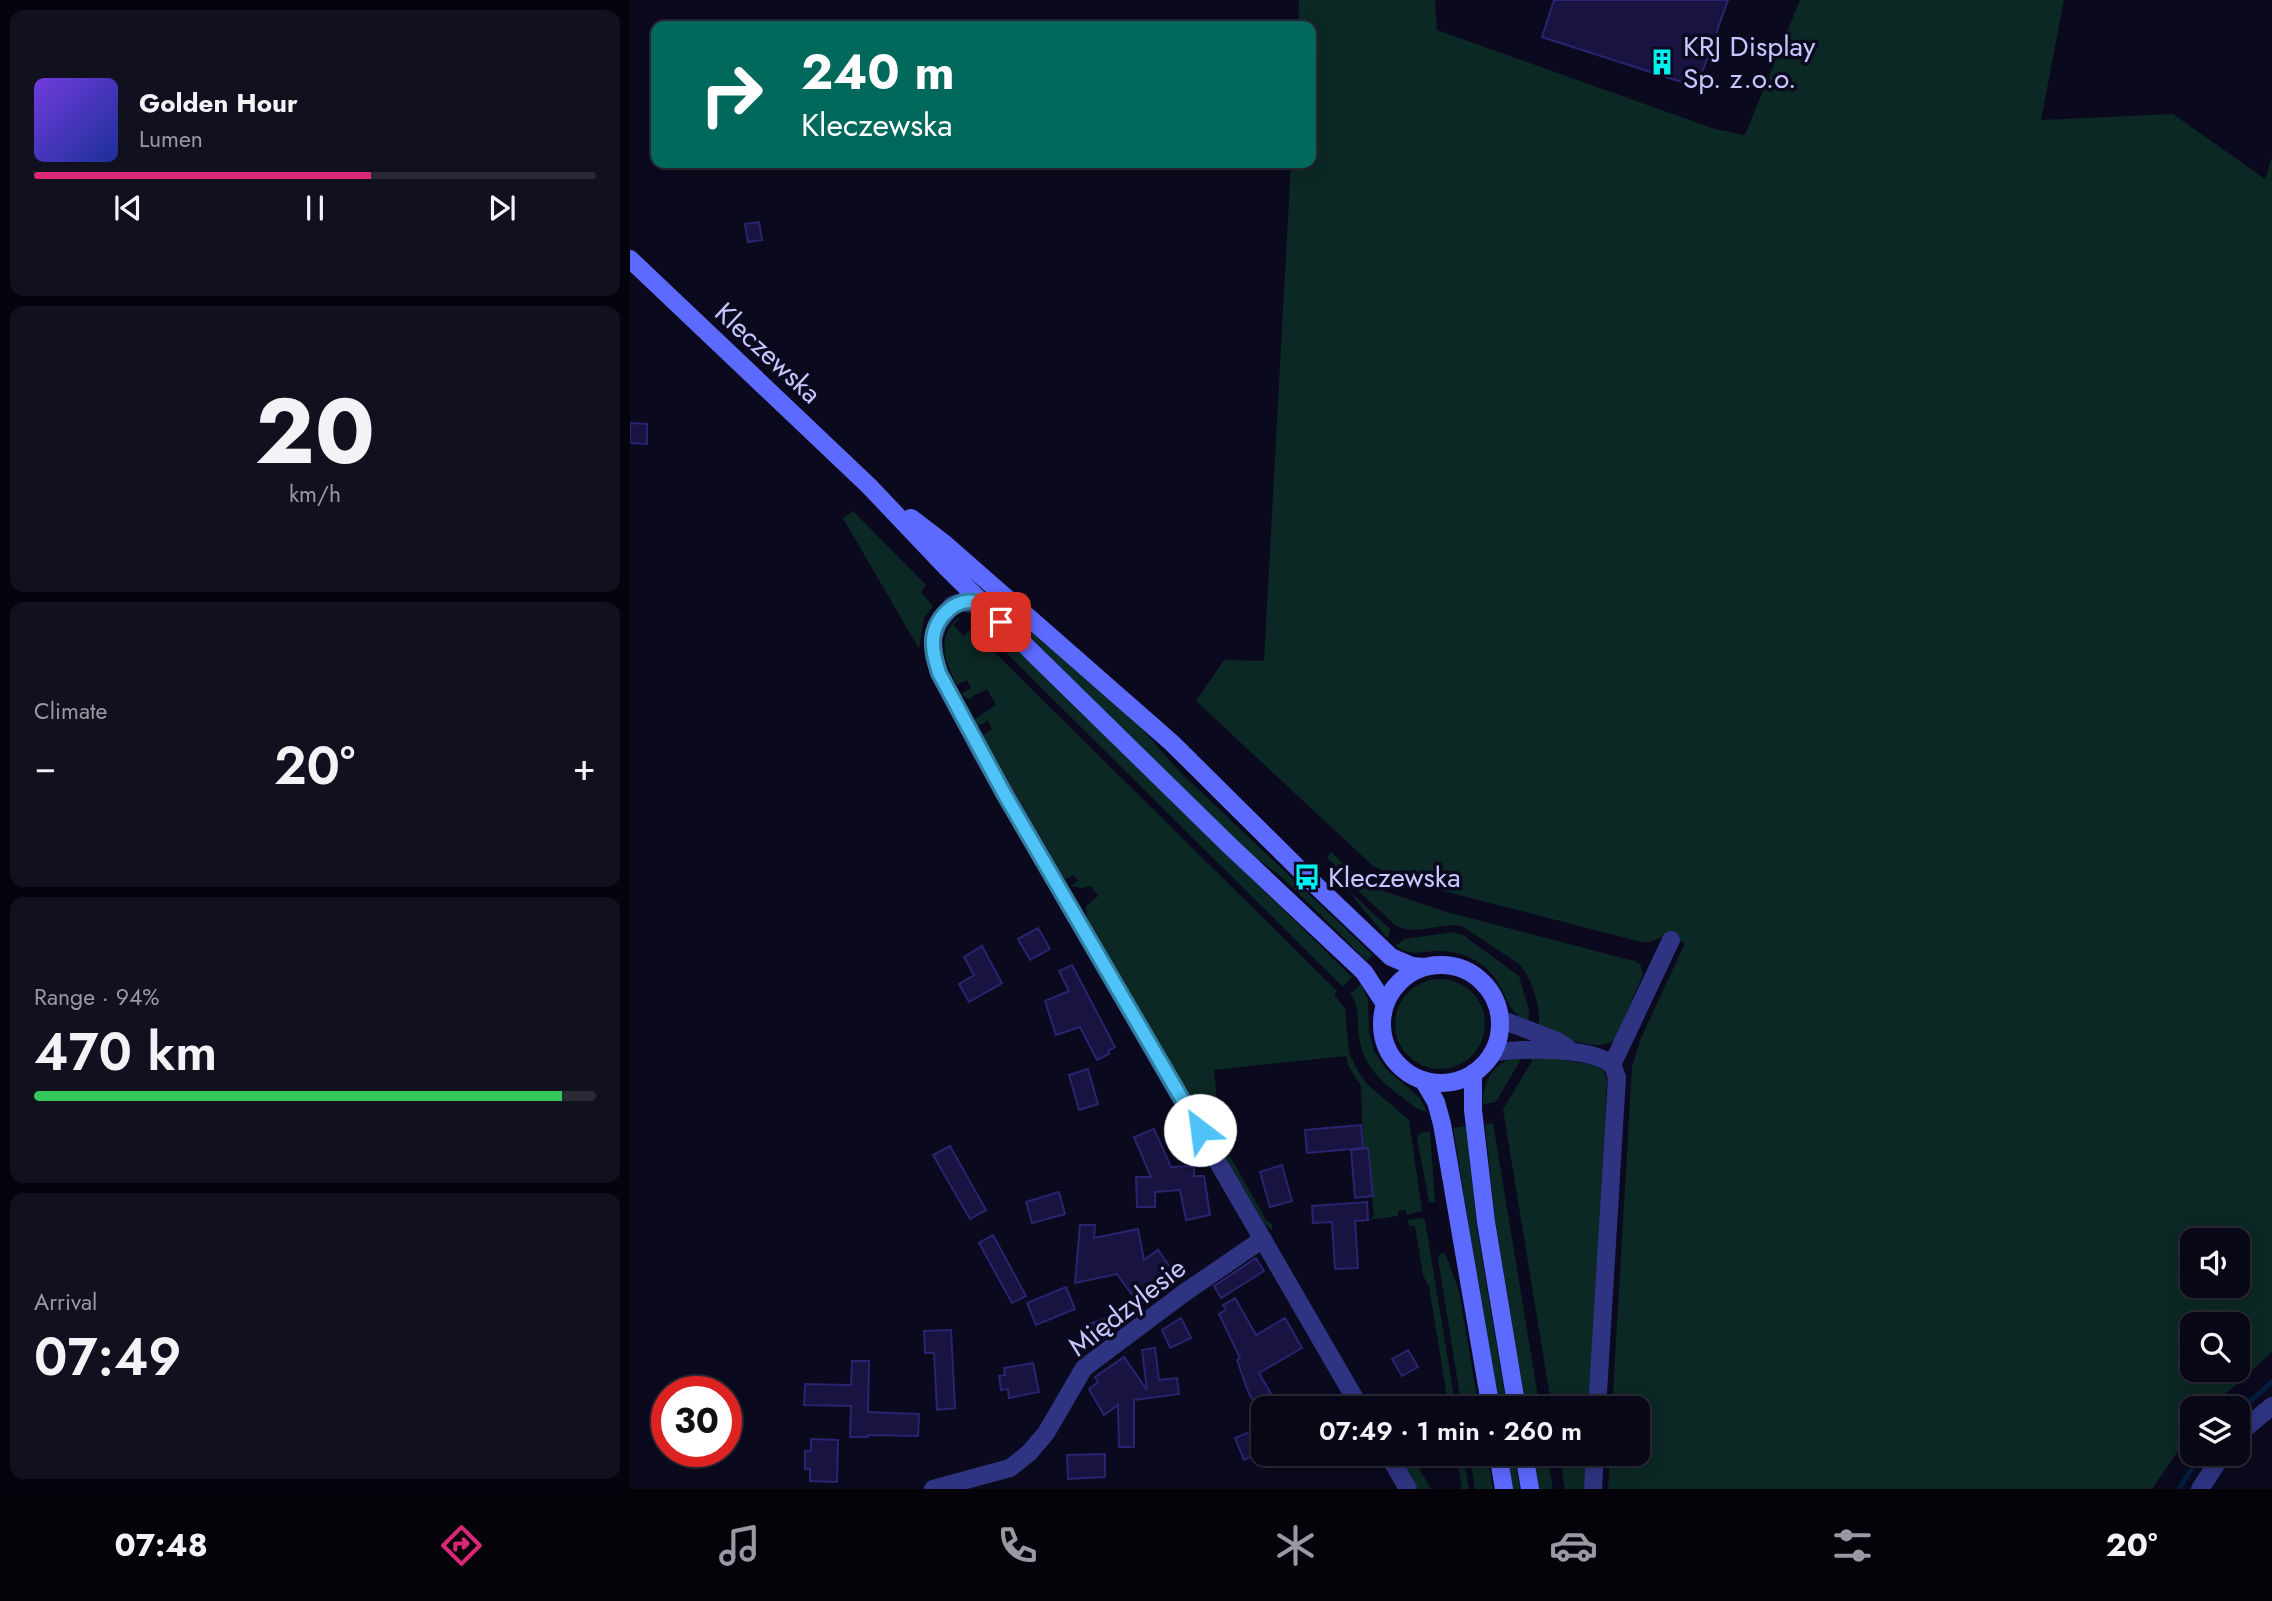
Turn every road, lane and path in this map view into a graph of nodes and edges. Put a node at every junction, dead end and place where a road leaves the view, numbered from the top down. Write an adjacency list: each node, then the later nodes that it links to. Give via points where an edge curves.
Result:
1 (630, 259): 2 (main road, Kleczewska)
2 (869, 486): 3 (main road, Kleczewska); 7 (main road, Kleczewska, via 945,544 1172,743 1391,957)
3 (945, 566): 4 (street); 5 (main road, Kleczewska)
4 (953, 605): 5 (street); 15 (street, via 937,624 933,638 939,673)
5 (984, 606): 8 (main road, Kleczewska, via 1364,972)
6 (1671, 940): 12 (street)
7 (1424, 967): 8 (main road, via 1401,981); 9 (main road, via 1446,965 1473,975 1487,987)
8 (1385, 1003): 14 (main road, via 1383,1035 1388,1050 1402,1068)
9 (1500, 1018): 10 (main road); 11 (street)
10 (1492, 1052): 11 (street); 13 (main road)
11 (1574, 1052): 12 (street)
12 (1612, 1065): 19 (street, via 1617,1077)
13 (1473, 1073): 14 (main road, via 1448,1083); 18 (main road, via 1486,1222)
14 (1423, 1080): 17 (main road, via 1440,1115)
15 (1263, 1239): 16 (street); 27 (street, Międzylesie, via 1084,1368 1046,1433 1020,1461 1010,1468)
16 (1354, 1396)
17 (1488, 1396)
18 (1515, 1396)
19 (1598, 1396)
20 (2272, 1406): 21 (street)
21 (2250, 1423)
22 (1395, 1466): 28 (street)
23 (1500, 1466): 29 (main road)
24 (1526, 1466): 30 (main road)
25 (1594, 1466): 31 (street)
26 (2215, 1466): 32 (street)
27 (933, 1489)
28 (1408, 1489)
29 (1504, 1489)
30 (1530, 1489)
31 (1593, 1489)
32 (2200, 1489)

